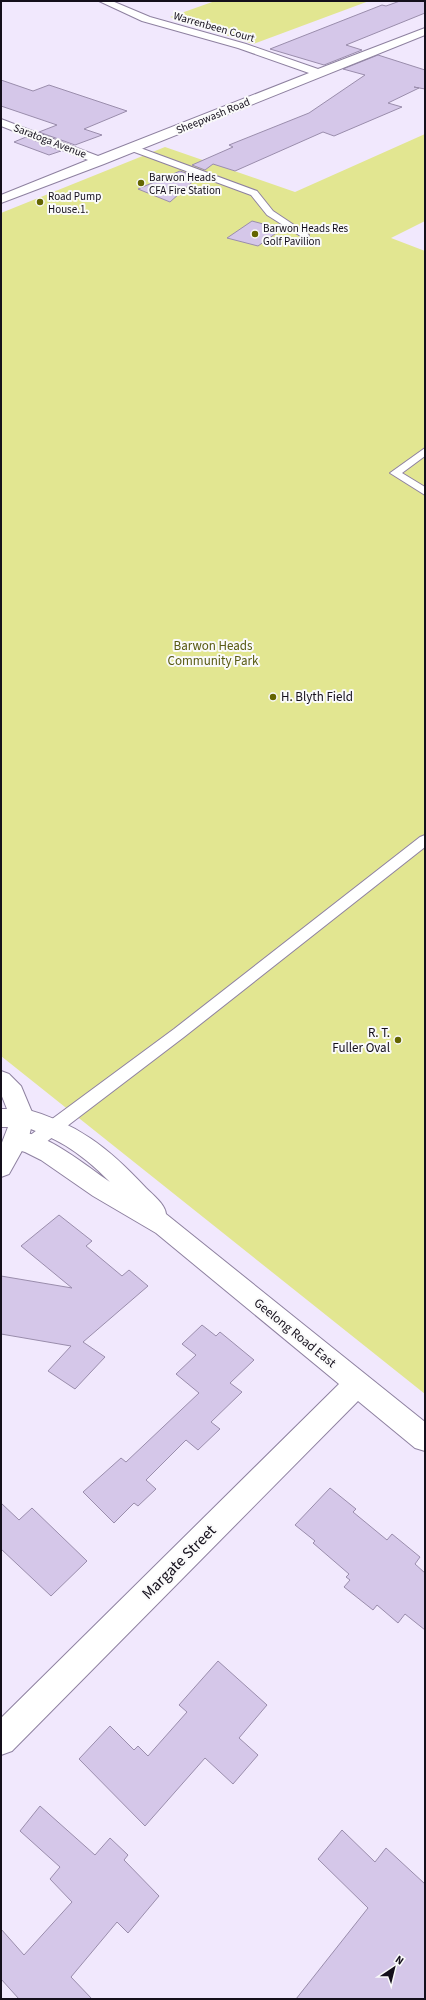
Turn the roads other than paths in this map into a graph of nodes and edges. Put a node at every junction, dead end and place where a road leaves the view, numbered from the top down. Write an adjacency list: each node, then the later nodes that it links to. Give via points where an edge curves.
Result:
1 (104, 1): 3 (street, Warrenbeen Court, via 146,20 242,46)
2 (425, 31): 3 (street, Sheepwash Road)
3 (318, 73): 5 (street, Sheepwash Road)
4 (1, 122): 6 (street, Saratoga Avenue)
5 (132, 148): 6 (street, Sheepwash Road); 8 (lane, via 254,192 270,213)
6 (100, 161): 7 (street, Sheepwash Road)
7 (1, 199)
8 (305, 235)
9 (425, 451): 10 (lane, via 395,474)
10 (425, 492)
11 (425, 840): 13 (lane, via 179,1034)
12 (1, 1080): 14 (street, via 13,1092)
13 (54, 1126): 14 (street, Geelong Road East, via 36,1120); 16 (street, Geelong Road East, via 121,1175)
14 (14, 1130): 15 (street); 16 (street, Geelong Road East, via 102,1189)
15 (1, 1166)
16 (165, 1226): 17 (street, Geelong Road East)
17 (357, 1384): 18 (street, Geelong Road East); 19 (street, Margate Street)
18 (425, 1439)
19 (1, 1740)

